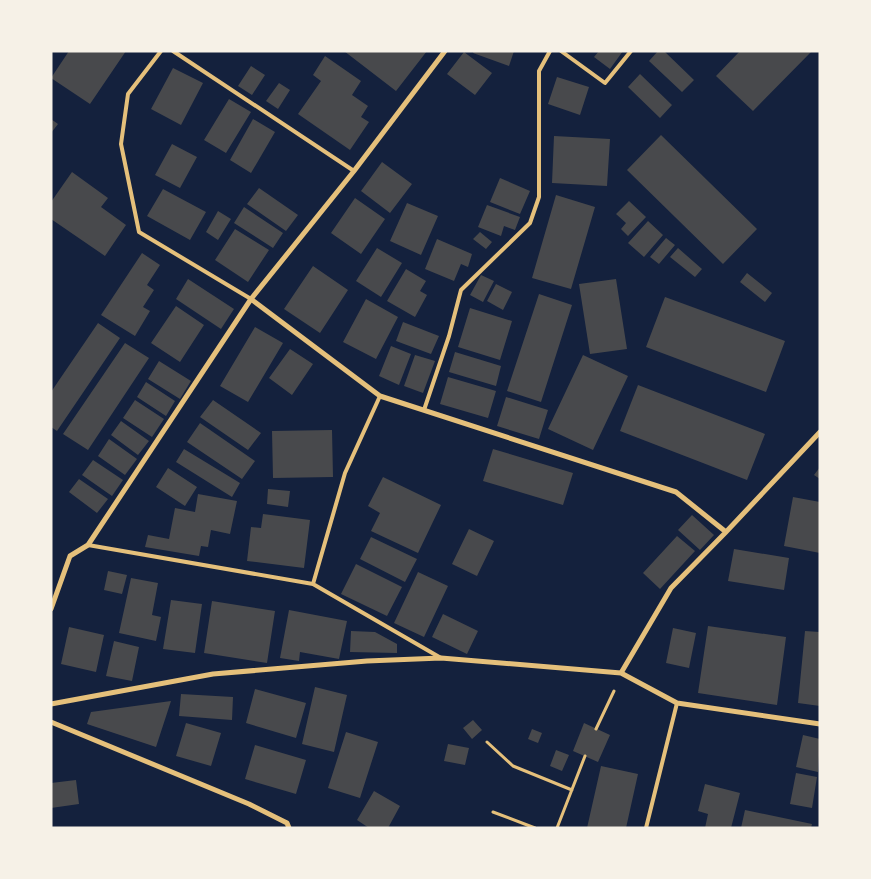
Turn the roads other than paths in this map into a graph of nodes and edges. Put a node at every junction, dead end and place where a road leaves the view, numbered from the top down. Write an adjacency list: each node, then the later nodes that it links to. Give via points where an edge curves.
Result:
1 (161, 51): 8 (lane, via 128,94 121,144 139,232)
2 (173, 51): 7 (lane)
3 (445, 51): 7 (street)
4 (550, 51): 10 (lane, via 538,72 539,196 530,223 461,290)
5 (561, 51): 6 (lane, via 605,83)
6 (631, 51)
7 (354, 171): 8 (street)
8 (251, 299): 9 (street); 13 (street)
9 (380, 396): 10 (street); 14 (lane, via 346,473)
10 (424, 410): 12 (street, via 676,492)
11 (820, 432): 12 (street)
12 (726, 532): 17 (street, via 671,588)
13 (88, 545): 14 (lane); 15 (street, via 70,556)
14 (312, 584): 16 (lane)
15 (51, 609)
16 (441, 658): 17 (street); 19 (street, via 214,674)
17 (621, 674): 18 (street)
18 (677, 703): 21 (street); 23 (lane)
19 (51, 704)
20 (51, 722): 22 (street, via 249,804 287,823)
21 (820, 724)
22 (289, 828)
23 (646, 828)

